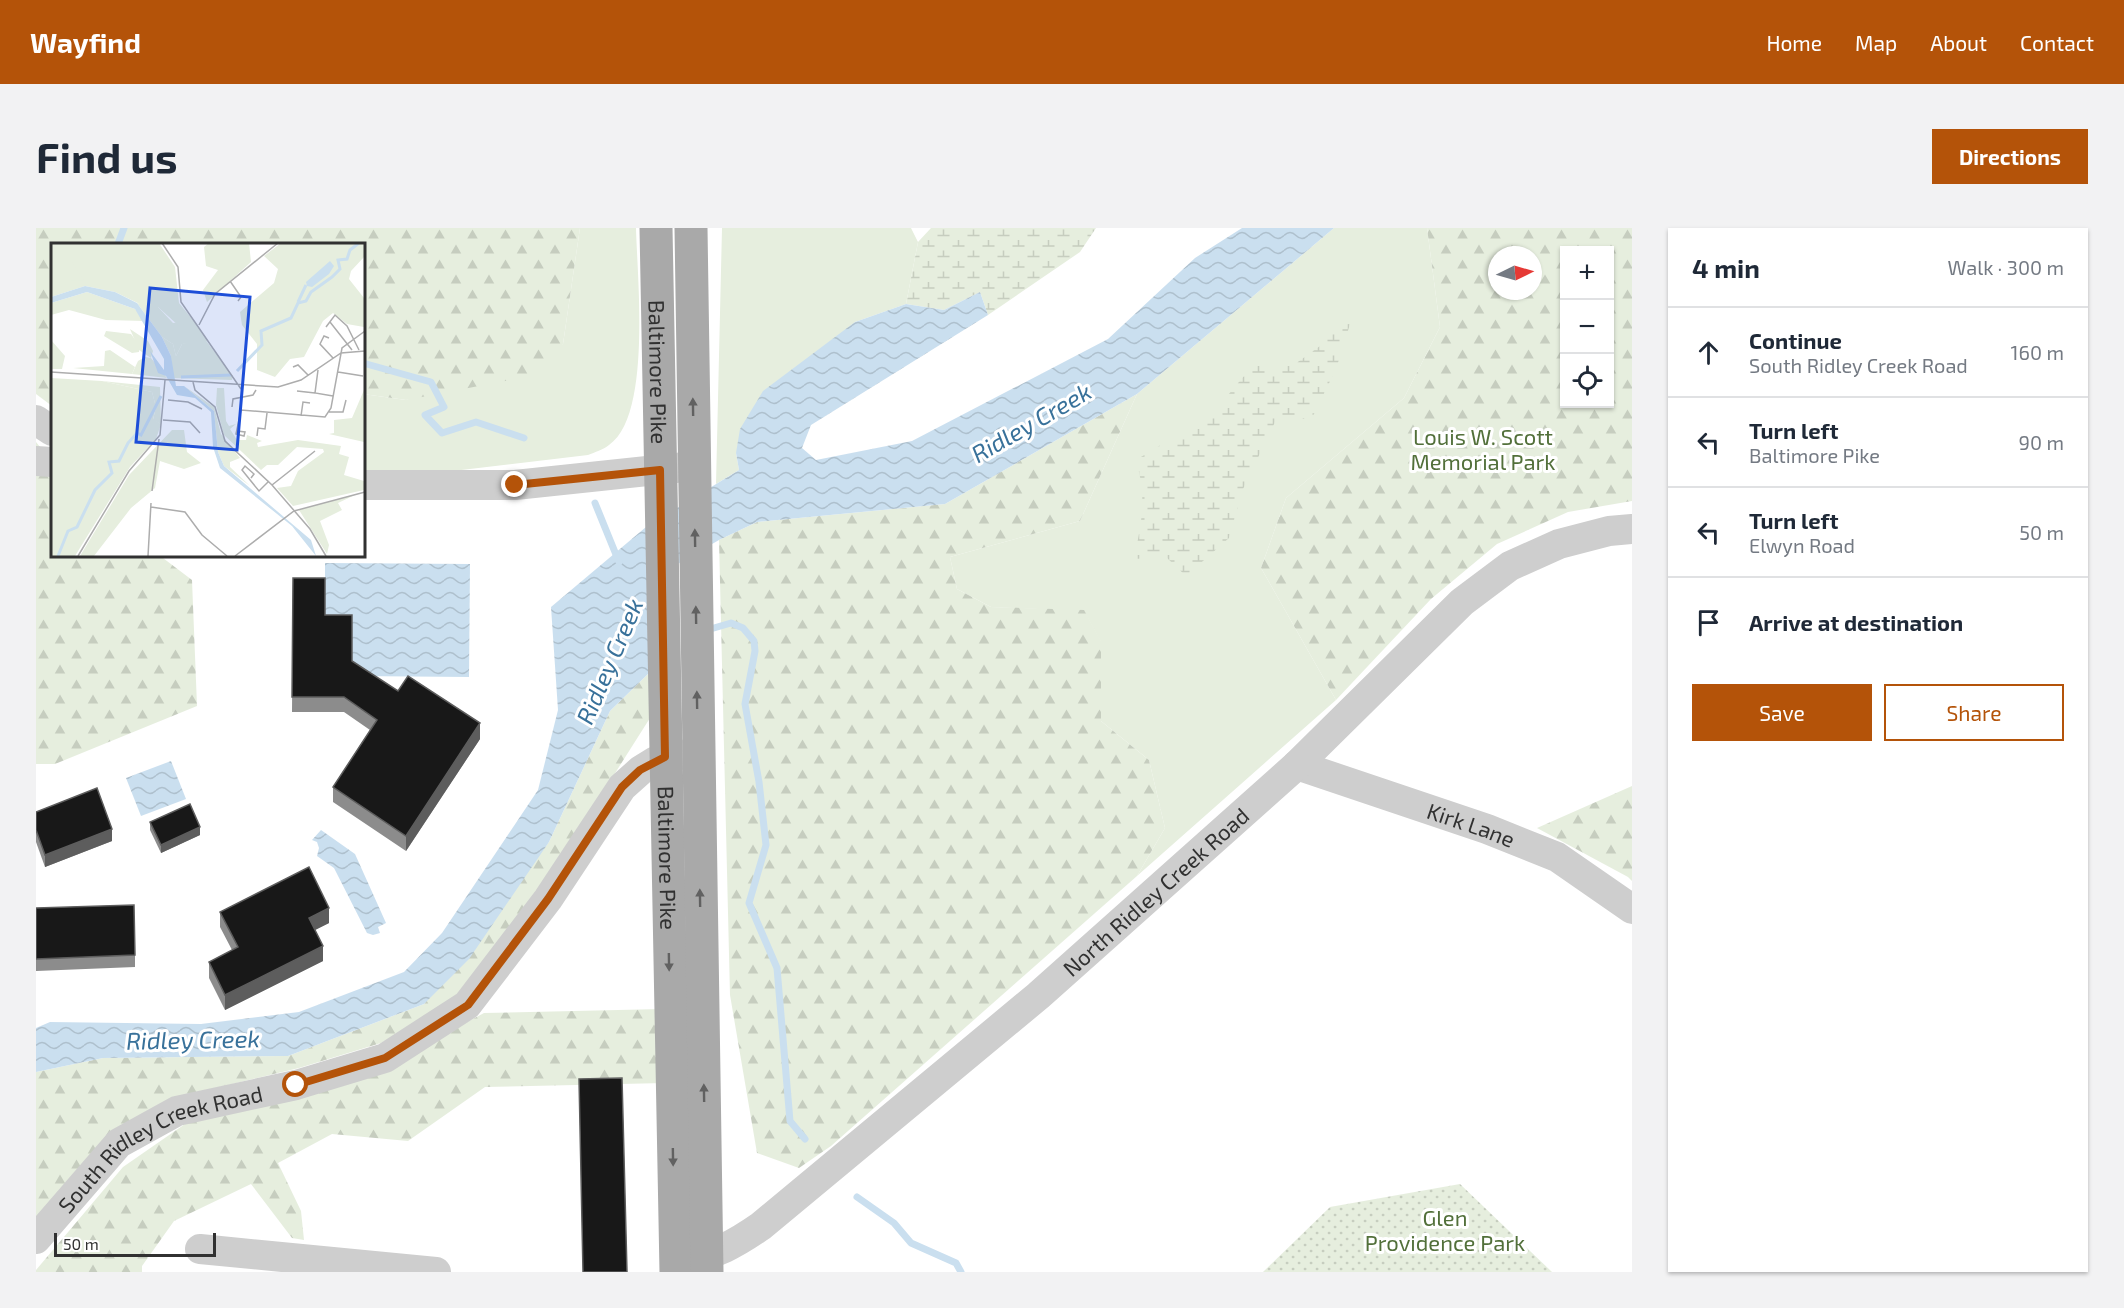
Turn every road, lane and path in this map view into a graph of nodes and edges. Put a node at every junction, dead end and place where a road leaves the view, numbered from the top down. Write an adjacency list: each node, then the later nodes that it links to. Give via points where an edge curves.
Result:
1 (656, 228): 7 (main road, Baltimore Pike)
2 (691, 228): 8 (main road, Baltimore Pike, one-way to 2)
3 (36, 420): 4 (street)
4 (51, 430)
5 (36, 461): 6 (street)
6 (51, 462)
7 (660, 470): 8 (street); 9 (street, via 515,485); 12 (main road, Baltimore Pike)
8 (694, 479): 11 (main road, Baltimore Pike, one-way to 8)
9 (364, 485)
10 (1632, 529): 13 (street, North Ridley Creek Road, via 1559,544 1510,566 1462,602)
11 (698, 753): 12 (street, South Ridley Creek Road); 17 (main road, Baltimore Pike, one-way to 11)
12 (665, 757): 15 (street, South Ridley Creek Road, via 640,770 622,787 548,899 468,1005 385,1058 296,1085 177,1112 119,1143); 17 (main road, Baltimore Pike, one-way to 17)
13 (1298, 765): 14 (street, Kirk Lane, via 1487,829 1557,858); 17 (street, North Ridley Creek Road, via 1012,1017 761,1226)
14 (1632, 909)
15 (36, 1239)
16 (200, 1249): 18 (street)
17 (691, 1265)
18 (436, 1272)

